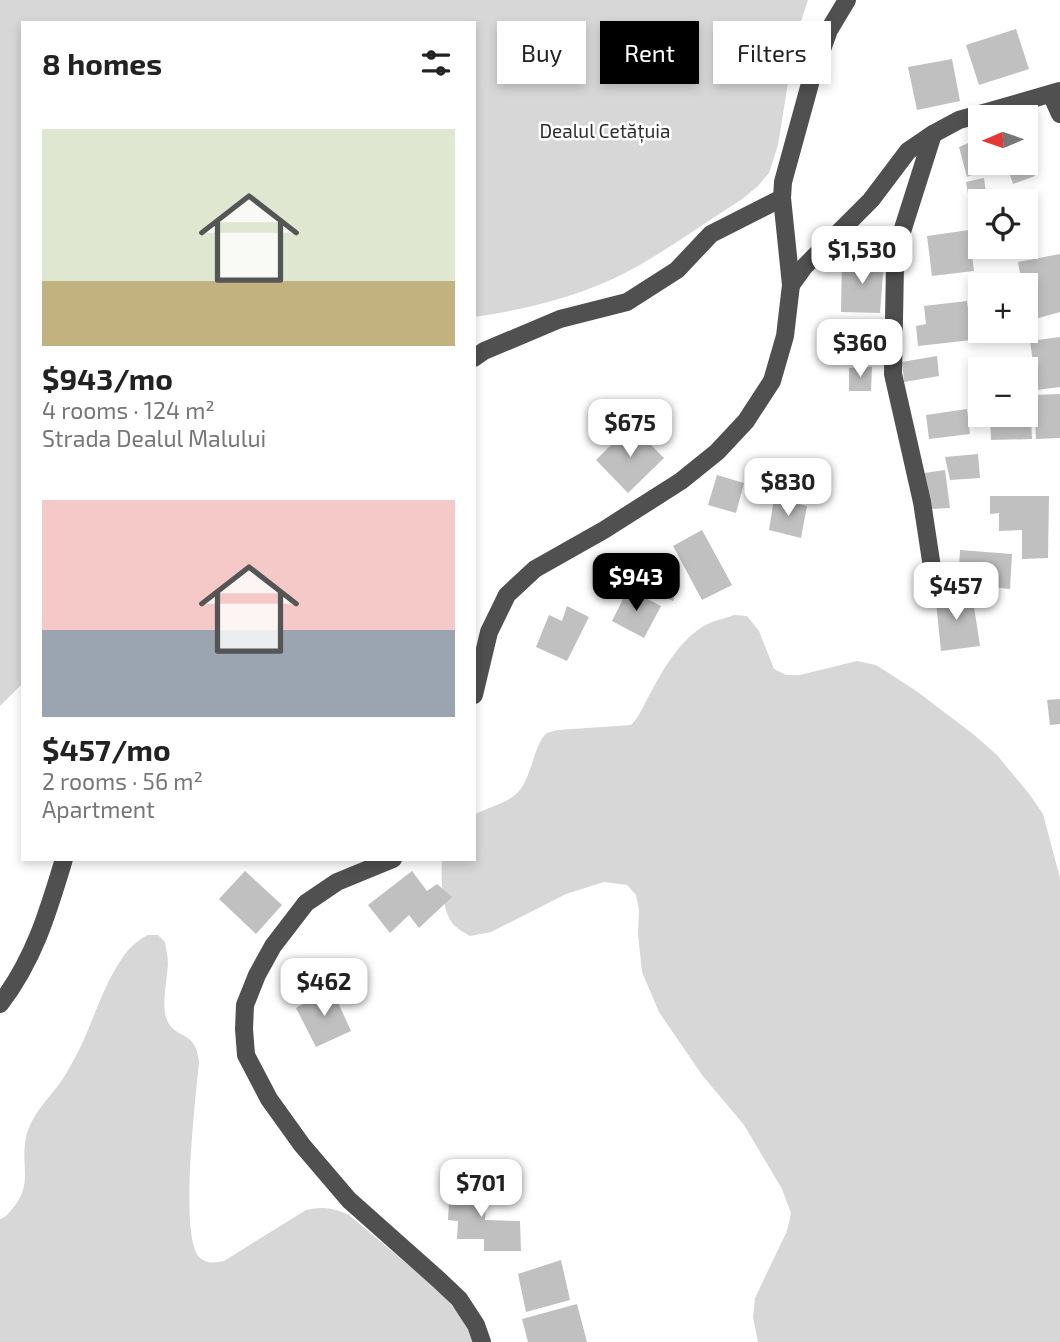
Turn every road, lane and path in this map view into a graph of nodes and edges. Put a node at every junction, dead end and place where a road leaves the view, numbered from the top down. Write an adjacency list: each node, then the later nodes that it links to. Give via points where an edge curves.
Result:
1 (847, 0): 5 (street, via 829,30 811,80)
2 (1055, 92): 3 (street); 4 (street, via 959,120)
3 (1060, 114)
4 (933, 134): 6 (street, via 908,151 871,200); 8 (street, via 895,265 893,374)
5 (782, 198): 6 (street); 7 (street, via 711,234 677,270 627,303 560,319)
6 (791, 285): 9 (street, via 785,336 772,381 746,421 681,481 535,569 507,595 489,632)
7 (476, 357)
8 (933, 574)
9 (476, 687)
10 (63, 861): 12 (street, via 33,951)
11 (388, 861): 13 (street, via 337,882 306,903 273,946 245,1005 246,1055 269,1099 302,1145 349,1200 458,1299)
12 (0, 1004)
13 (482, 1342)

